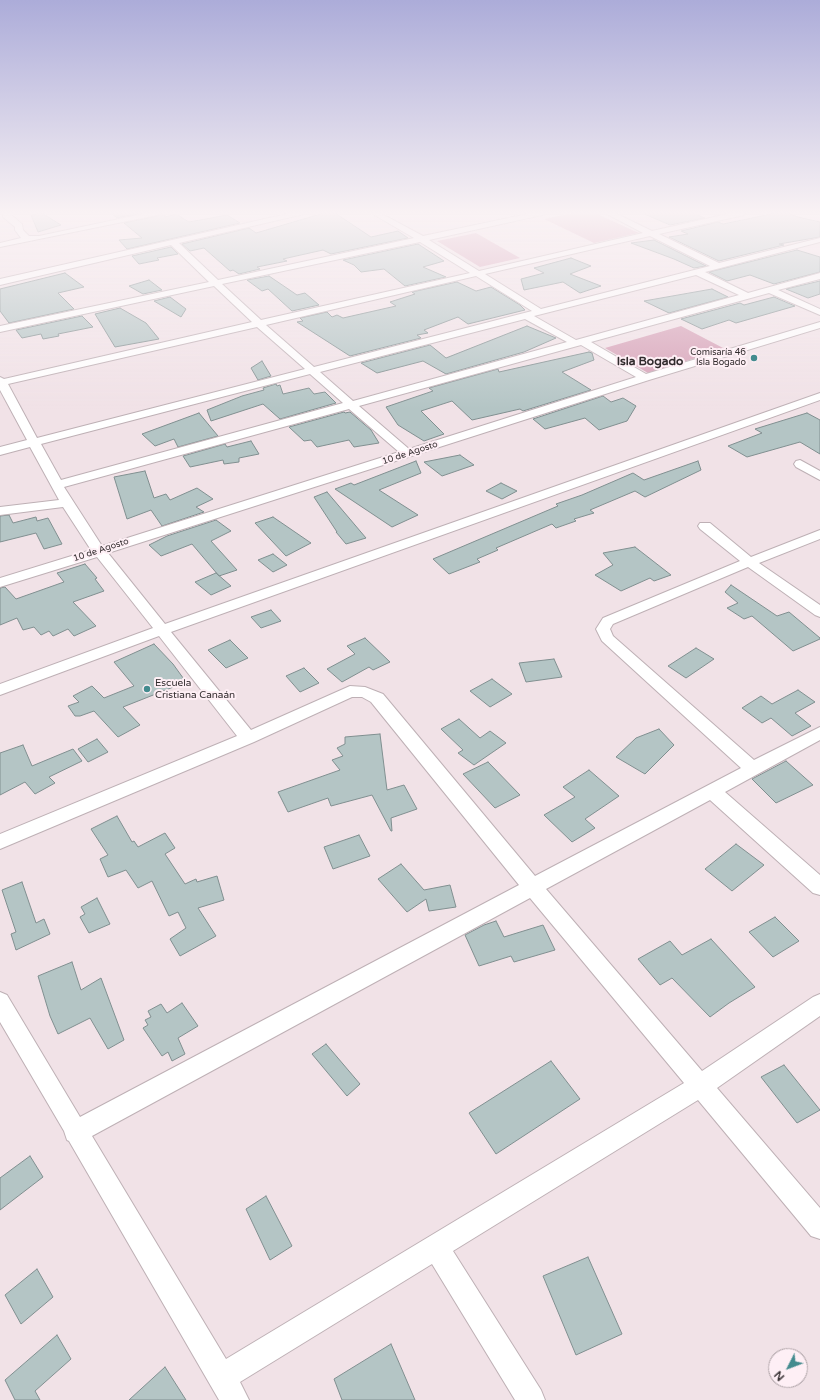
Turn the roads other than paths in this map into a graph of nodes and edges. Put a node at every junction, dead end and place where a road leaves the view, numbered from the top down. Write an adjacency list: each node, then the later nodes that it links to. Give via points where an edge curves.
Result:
1 (16, 278): 9 (street)
2 (211, 278): 10 (street)
3 (238, 278): 10 (street)
4 (458, 278): 16 (street)
5 (484, 278): 13 (street)
6 (672, 278): 13 (street)
7 (710, 278): 12 (street)
8 (812, 278): 11 (street)
9 (0, 282)
10 (216, 283): 16 (street); 18 (street)
11 (770, 290): 12 (street); 14 (street)
12 (746, 296): 19 (street)
13 (539, 312): 15 (street)
14 (820, 312)
15 (525, 315): 19 (street); 20 (street)
16 (259, 324): 20 (street); 22 (street)
17 (820, 325): 21 (street, 10 de Agosto)
18 (0, 329)
19 (578, 342): 21 (street); 24 (street)
20 (314, 371): 24 (street); 25 (street)
21 (644, 378): 27 (street, 10 de Agosto)
22 (1, 382): 25 (street)
23 (820, 396): 39 (street)
24 (353, 405): 27 (street); 30 (street)
25 (36, 443): 26 (street); 30 (street)
26 (0, 451)
27 (408, 454): 35 (street, 10 de Agosto)
28 (800, 464): 29 (street)
29 (820, 476)
30 (58, 485): 31 (street)
31 (67, 503): 32 (street); 35 (street)
32 (0, 511)
33 (705, 526): 36 (street)
34 (820, 534): 36 (street)
35 (98, 551): 37 (street, 10 de Agosto); 39 (street)
36 (749, 562): 38 (street); 43 (street, via 608,621 603,629 607,638)
37 (0, 583)
38 (820, 612)
39 (162, 630): 40 (street); 42 (street)
40 (0, 690)
41 (820, 733): 43 (street)
42 (248, 738): 45 (street); 46 (street, via 350,691 365,692 377,698)
43 (753, 769): 44 (street)
44 (712, 791): 46 (street); 47 (street)
45 (0, 842)
46 (532, 887): 50 (street); 51 (street)
47 (820, 887)
48 (0, 1002): 51 (street)
49 (820, 1004): 50 (street)
50 (700, 1086): 52 (street); 53 (street)
51 (75, 1132): 54 (street)
52 (820, 1228)
53 (436, 1247): 54 (street); 56 (street)
54 (222, 1377): 55 (street)
55 (235, 1400)
56 (531, 1400)

